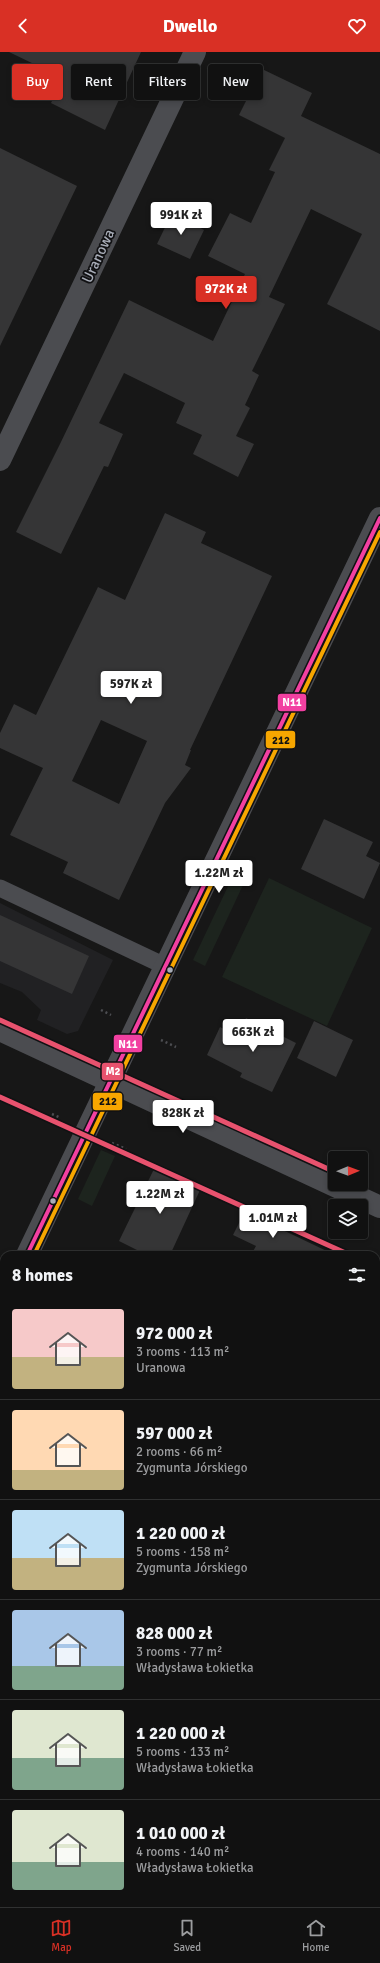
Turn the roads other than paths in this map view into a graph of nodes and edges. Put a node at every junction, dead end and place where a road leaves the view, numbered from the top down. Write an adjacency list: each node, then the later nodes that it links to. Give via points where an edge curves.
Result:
1 (196, 52): 2 (street, Uranowa)
2 (0, 460)
3 (380, 518): 5 (street)
4 (0, 888): 5 (lane)
5 (165, 966): 7 (street)
6 (0, 1030): 7 (street)
7 (111, 1081): 8 (street); 9 (street)
8 (380, 1207)
9 (29, 1251)

